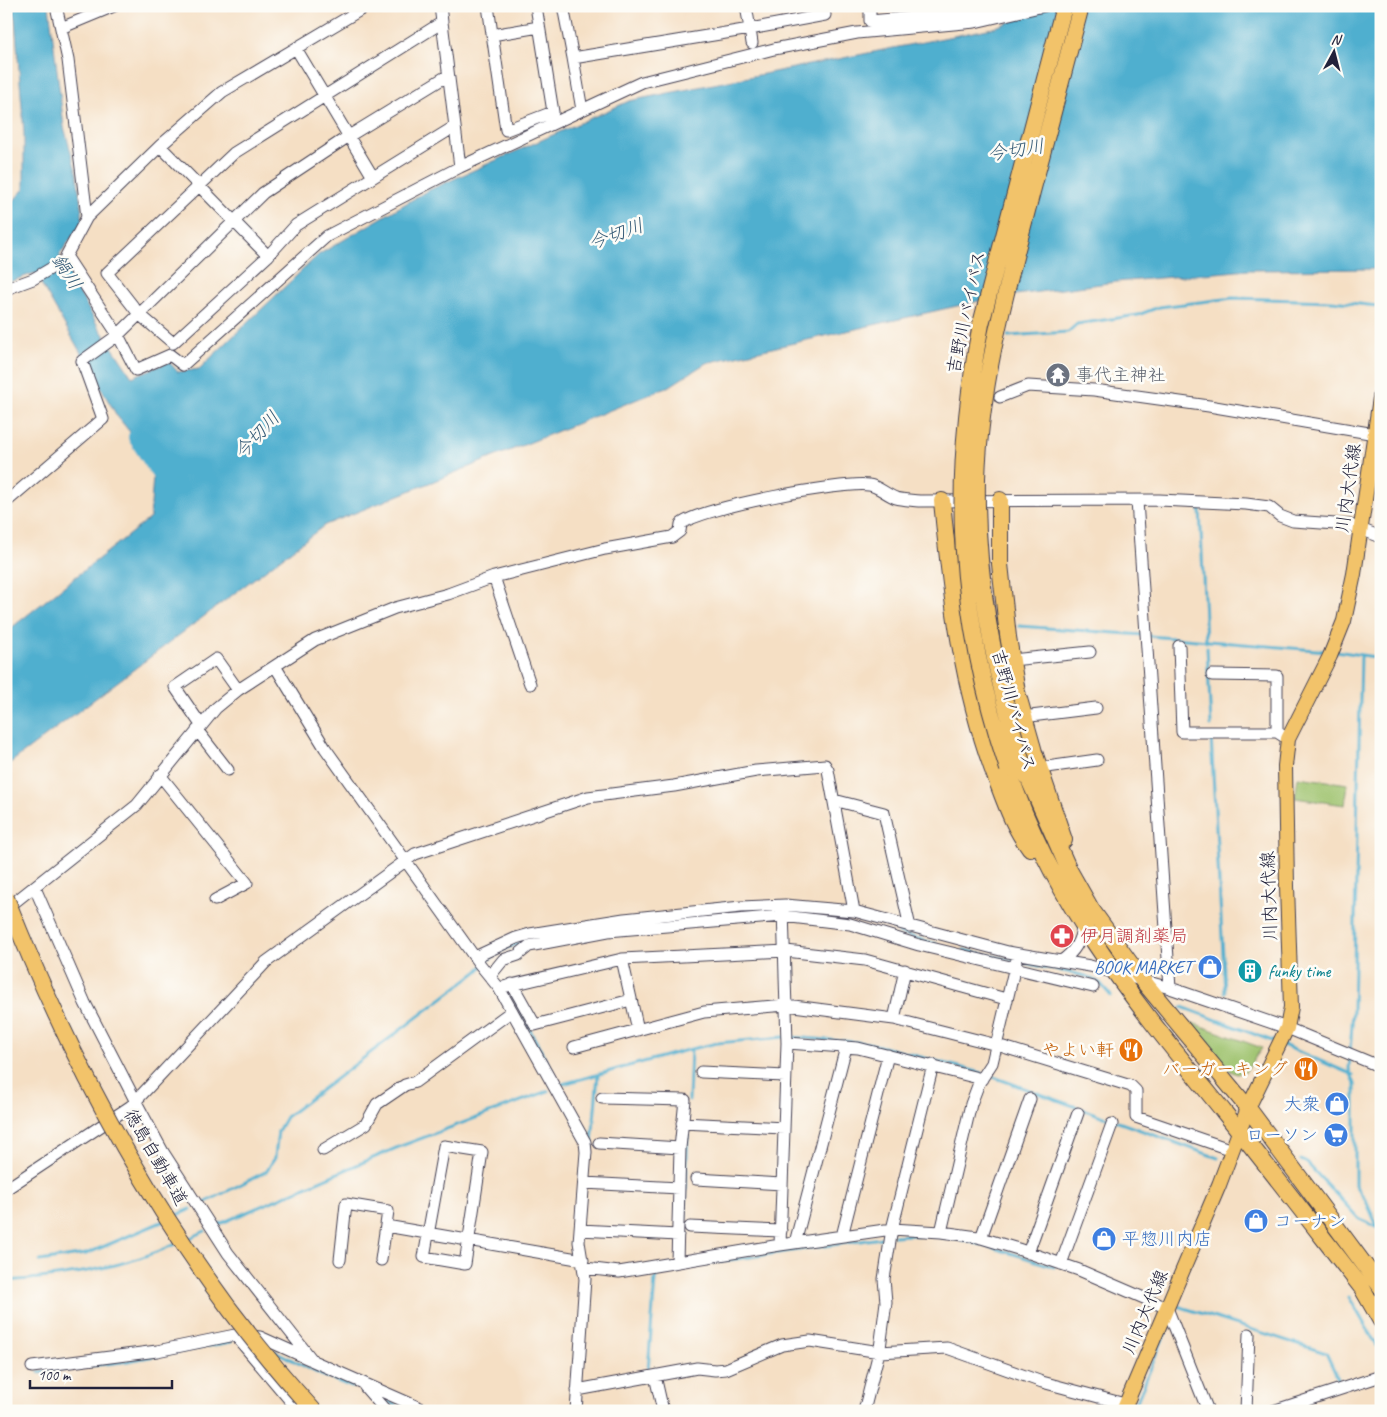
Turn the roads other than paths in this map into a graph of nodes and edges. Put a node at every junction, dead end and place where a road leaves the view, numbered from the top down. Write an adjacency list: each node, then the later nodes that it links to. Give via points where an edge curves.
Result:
1 (56, 6): 20 (street)
2 (114, 6): 16 (street)
3 (367, 6): 24 (street)
4 (440, 6): 18 (street)
5 (488, 6): 22 (street)
6 (536, 6): 19 (street)
7 (746, 6): 21 (street)
8 (823, 6): 21 (street, via 825,15)
9 (870, 6): 17 (street, via 870,21)
10 (1020, 6): 15 (street)
11 (1044, 6): 28 (street, via 975,22 857,33 774,50 642,82)
12 (1064, 6): 66 (highway, 吉野川バイパス, bridge, via 981,324 971,375 961,479 964,576 982,681)
13 (1081, 6): 66 (highway, 吉野川バイパス, bridge, via 996,327 980,430 978,533 986,621 998,678)
14 (566, 7): 25 (street)
15 (972, 10): 17 (street)
16 (90, 12): 20 (street)
17 (921, 12)
18 (441, 23): 26 (street); 27 (street)
19 (539, 27): 22 (street); 22 (street, via 553,112 506,130)
20 (61, 28): 35 (street)
21 (750, 29): 23 (street); 25 (street)
22 (492, 35)
23 (752, 43)
24 (297, 50): 27 (street); 31 (street, via 222,92)
25 (573, 58): 28 (street)
26 (447, 76): 29 (street); 30 (street)
27 (326, 97): 30 (street); 34 (street, via 234,153)
28 (582, 110): 32 (street)
29 (454, 127): 32 (street); 33 (street)
30 (350, 136): 33 (street); 36 (street, via 263,193)
31 (160, 146): 34 (street); 35 (street)
32 (460, 167): 41 (street, via 327,236 184,365 170,355 136,370)
33 (373, 177): 37 (street, via 296,224)
34 (199, 186): 36 (street); 40 (street, via 107,273)
35 (88, 218): 38 (street)
36 (234, 221): 37 (street); 40 (street)
37 (268, 256): 40 (street, via 173,343)
38 (66, 260): 39 (street, via 33,279); 41 (street)
39 (6, 289)
40 (139, 314): 41 (street)
41 (115, 338): 48 (street, via 82,362 103,419)
42 (1381, 391): 44 (main road, 川内大代線)
43 (1000, 396): 44 (street, via 1028,386 1094,390)
44 (1378, 434): 49 (main road, 川内大代線)
45 (1000, 500): 46 (street); 47 (street); 51 (highway)
46 (942, 501): 52 (highway); 53 (street, via 898,499 871,485 829,487 712,510 686,520 681,524 680,532 672,536)
47 (1137, 501): 49 (street, via 1246,504 1269,507 1293,521 1350,525); 92 (street)
48 (6, 502)
49 (1361, 530): 50 (street); 64 (main road, 川内大代線, via 1344,620 1332,652)
50 (1381, 536)
51 (999, 552): 52 (street); 56 (highway)
52 (948, 555): 71 (highway, via 958,635 981,741 1009,814 1029,847)
53 (494, 577): 57 (street, via 358,621 315,640); 59 (street)
54 (1179, 646): 64 (street, via 1182,732)
55 (1090, 652): 56 (street)
56 (1012, 660): 62 (highway)
57 (275, 666): 60 (street); 70 (street, via 325,748)
58 (1212, 675): 64 (street, via 1277,676)
59 (530, 684)
60 (238, 690): 63 (street); 63 (street, via 216,659 175,687)
61 (1096, 708): 62 (street)
62 (1023, 717): 66 (highway)
63 (199, 727): 67 (street); 68 (street)
64 (1282, 736): 100 (main road, 川内大代線, via 1291,1007)
65 (1098, 760): 66 (street)
66 (1024, 768): 71 (highway, 吉野川バイパス, via 1028,823); 88 (highway, 吉野川バイパス, via 1069,870 1091,909)
67 (228, 770)
68 (160, 776): 72 (street, via 137,805); 74 (street, via 247,883)
69 (834, 800): 70 (street, via 825,765 756,771 588,797 415,854); 77 (street); 79 (street, via 884,813)
70 (407, 860): 85 (street); 112 (street, via 266,962)
71 (1049, 869): 78 (highway, 吉野川バイパス)
72 (35, 888): 75 (street); 112 (street, via 85,1003)
73 (6, 898): 161 (highway, 徳島自動車道, bridge, via 56,1014 152,1193 238,1320)
74 (215, 900)
75 (6, 910)
76 (783, 911): 77 (street); 80 (street, via 708,909 633,918); 81 (street); 84 (street)
77 (854, 911): 79 (street)
78 (1082, 926): 83 (street, via 1073,952); 87 (highway, 吉野川バイパス)
79 (910, 927): 84 (street)
80 (524, 942): 85 (street); 85 (street, via 518,955)
81 (786, 951): 82 (street); 86 (street, via 853,957); 95 (street)
82 (622, 959): 89 (street); 94 (street)
83 (1061, 961): 84 (street); 87 (street)
84 (1016, 962): 90 (street); 93 (street)
85 (482, 966): 91 (street)
86 (905, 970): 93 (street); 97 (street)
87 (1113, 973): 88 (street); 118 (highway, 吉野川バイパス)
88 (1143, 981): 92 (street); 113 (highway, 吉野川バイパス)
89 (512, 984): 91 (street); 94 (street, via 535,1025)
90 (1092, 987)
91 (499, 988): 96 (street)
92 (1170, 988): 100 (street)
93 (1006, 999): 101 (street)
94 (631, 1000): 98 (street)
95 (786, 1005): 97 (street); 98 (street, via 704,1012); 99 (street)
96 (512, 1011): 121 (street, via 415,1082 404,1085 376,1104 366,1124); 124 (street, via 585,1142)
97 (894, 1019): 101 (street)
98 (638, 1030): 102 (street)
99 (787, 1039): 103 (street); 108 (street)
100 (1281, 1040): 106 (street, via 1343,1050); 113 (main road, 川内大代線)
101 (997, 1045): 109 (street); 122 (street, via 1131,1086 1136,1091 1136,1117)
102 (574, 1047)
103 (846, 1047): 104 (street); 139 (street)
104 (888, 1055): 105 (street); 136 (street)
105 (933, 1066): 109 (street); 130 (street)
106 (1381, 1066)
107 (701, 1072): 108 (street)
108 (786, 1076): 117 (street)
109 (984, 1076): 133 (street, via 971,1104)
110 (602, 1098): 115 (street, via 685,1100)
111 (1030, 1098): 137 (street)
112 (136, 1102): 127 (street); 153 (street, via 192,1201 228,1253)
113 (1248, 1108): 118 (main road, 川内大代線); 147 (highway, 吉野川バイパス)
114 (1078, 1114): 141 (street)
115 (682, 1124): 117 (street); 120 (street)
116 (1112, 1124): 146 (street)
117 (784, 1128): 125 (street)
118 (1240, 1131): 122 (main road, 川内大代線); 149 (highway, 吉野川バイパス, via 1362,1288)
119 (599, 1143): 120 (street)
120 (680, 1148): 126 (street)
121 (323, 1150)
122 (1232, 1150): 148 (main road, 川内大代線)
123 (696, 1179): 125 (street)
124 (584, 1183): 126 (street); 131 (street)
125 (782, 1184): 132 (street)
126 (679, 1188): 135 (street)
127 (6, 1189)
128 (386, 1226): 134 (street); 142 (street, via 388,1210 346,1204); 143 (street)
129 (690, 1227): 132 (street)
130 (892, 1229): 133 (street); 136 (street); 152 (street, via 884,1279 886,1302)
131 (580, 1230): 135 (street); 145 (street)
132 (781, 1231): 140 (street)
133 (940, 1232): 137 (street)
134 (428, 1234): 138 (street); 138 (street, via 424,1256 465,1264); 138 (street, via 444,1146 482,1152)
135 (678, 1234): 144 (street)
136 (842, 1236): 139 (street)
137 (980, 1238): 141 (street)
138 (468, 1241): 145 (street)
139 (794, 1243): 140 (street)
140 (780, 1245): 144 (street)
141 (1028, 1253): 146 (street)
142 (340, 1260)
143 (381, 1260)
144 (677, 1262): 145 (street, via 619,1272)
145 (584, 1264): 158 (street, via 584,1311)
146 (1061, 1264): 148 (street)
147 (1381, 1288)
148 (1167, 1308): 159 (main road, 川内大代線); 167 (street)
149 (1381, 1321)
150 (1249, 1334): 168 (street)
151 (236, 1335): 153 (street, via 260,1337); 154 (street, via 157,1351); 160 (street)
152 (880, 1352): 155 (street, via 810,1341 782,1345 726,1369 697,1368); 159 (street, via 947,1348); 166 (street)
153 (313, 1361): 157 (street)
154 (32, 1367)
155 (655, 1376): 158 (street); 165 (street)
156 (1381, 1376): 169 (street)
157 (360, 1382): 162 (street); 163 (street)
158 (577, 1390): 164 (street)
159 (1124, 1408)
160 (298, 1411)
161 (314, 1411)
162 (386, 1411)
163 (427, 1411)
164 (576, 1411)
165 (663, 1411)
166 (864, 1411)
167 (1208, 1411)
168 (1246, 1411)
169 (1273, 1411)

